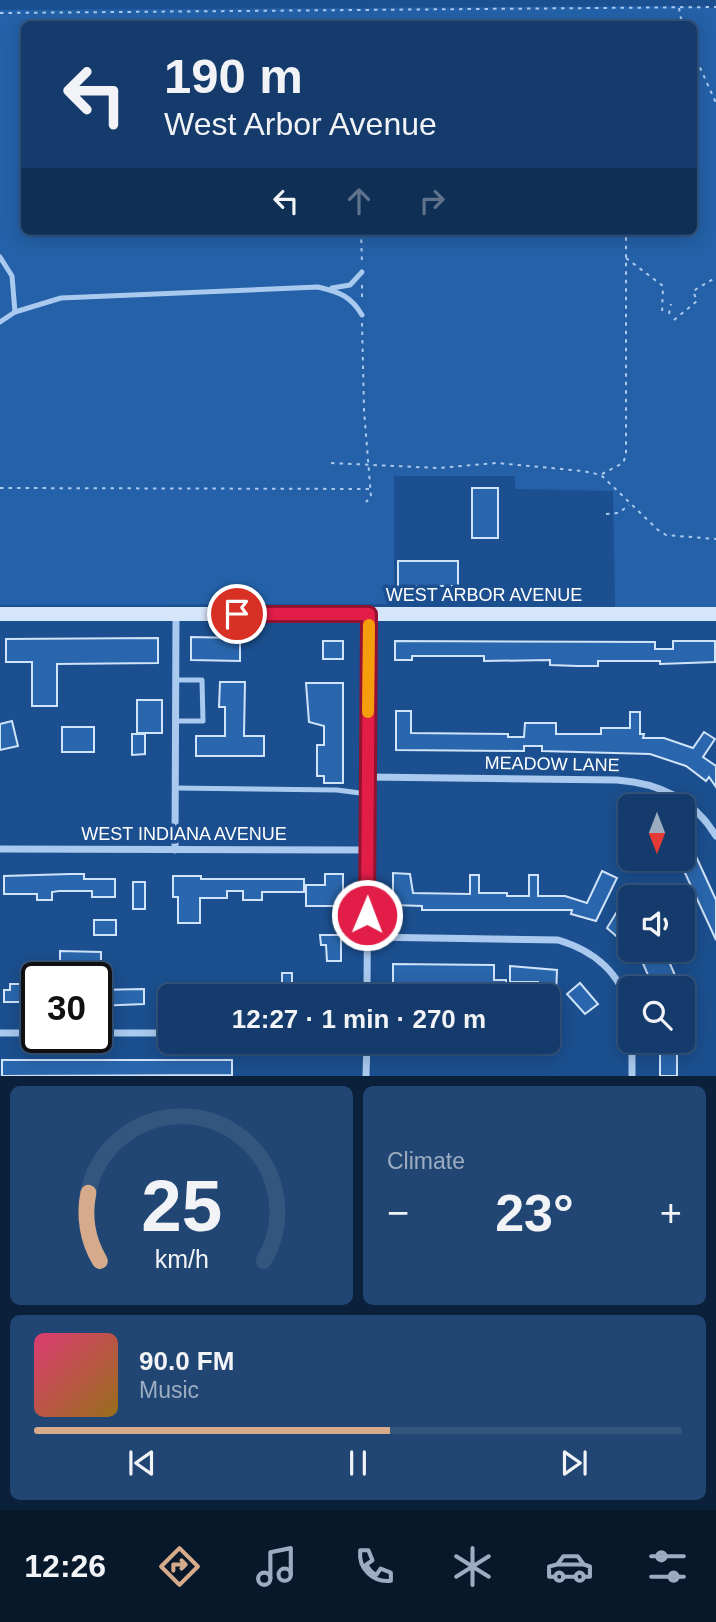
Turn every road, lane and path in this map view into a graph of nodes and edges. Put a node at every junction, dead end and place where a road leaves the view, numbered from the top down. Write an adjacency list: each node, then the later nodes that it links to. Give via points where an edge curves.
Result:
1 (716, 7): 2 (path)
2 (678, 8): 3 (path); 4 (path)
3 (0, 13)
4 (681, 21)
5 (697, 61): 6 (path)
6 (716, 103)
7 (361, 235): 11 (path)
8 (626, 235): 10 (path)
9 (0, 257): 15 (lane, via 12,276)
10 (626, 258): 16 (path, via 663,286); 23 (path, via 626,455 623,463)
11 (362, 272): 13 (lane, via 350,285); 18 (path)
12 (715, 278): 19 (path, via 693,291 697,301)
13 (318, 287): 15 (lane, via 71,298); 18 (lane, via 341,292 354,301)
14 (671, 304): 17 (path)
15 (15, 312): 20 (lane)
16 (662, 314)
17 (669, 314)
18 (362, 315): 22 (path)
19 (674, 320)
20 (0, 322)
21 (331, 463): 22 (path)
22 (368, 463): 23 (path, via 438,468 497,463); 25 (path)
23 (601, 475): 27 (path)
24 (0, 488): 25 (path)
25 (371, 489): 26 (path)
26 (366, 502)
27 (630, 505): 28 (path, via 619,513); 29 (path, via 666,535)
28 (606, 514)
29 (716, 539)
30 (0, 614): 31 (main road, WEST ARBOR AVENUE)
31 (176, 614): 32 (main road, WEST ARBOR AVENUE); 34 (street)
32 (369, 614): 33 (main road, WEST ARBOR AVENUE); 36 (street)
33 (716, 614)
34 (176, 680): 35 (street); 35 (lane, via 202,680 203,721)
35 (176, 721): 37 (street)
36 (368, 777): 38 (street); 39 (street, MEADOW LANE, via 641,782 678,796)
37 (175, 788): 38 (lane); 41 (street)
38 (368, 794): 42 (street)
39 (716, 836)
40 (0, 849): 41 (street, WEST INDIANA AVENUE)
41 (175, 850): 42 (street, WEST INDIANA AVENUE)
42 (368, 850): 43 (street)
43 (366, 937): 44 (street, via 558,940 606,964); 45 (street)
44 (618, 982)
45 (367, 984)
46 (0, 1033): 47 (street)
47 (21, 1033)
48 (112, 1033): 49 (street)
49 (158, 1033)
50 (632, 1053): 53 (street)
51 (367, 1054): 52 (street)
52 (366, 1076)
53 (632, 1076)

